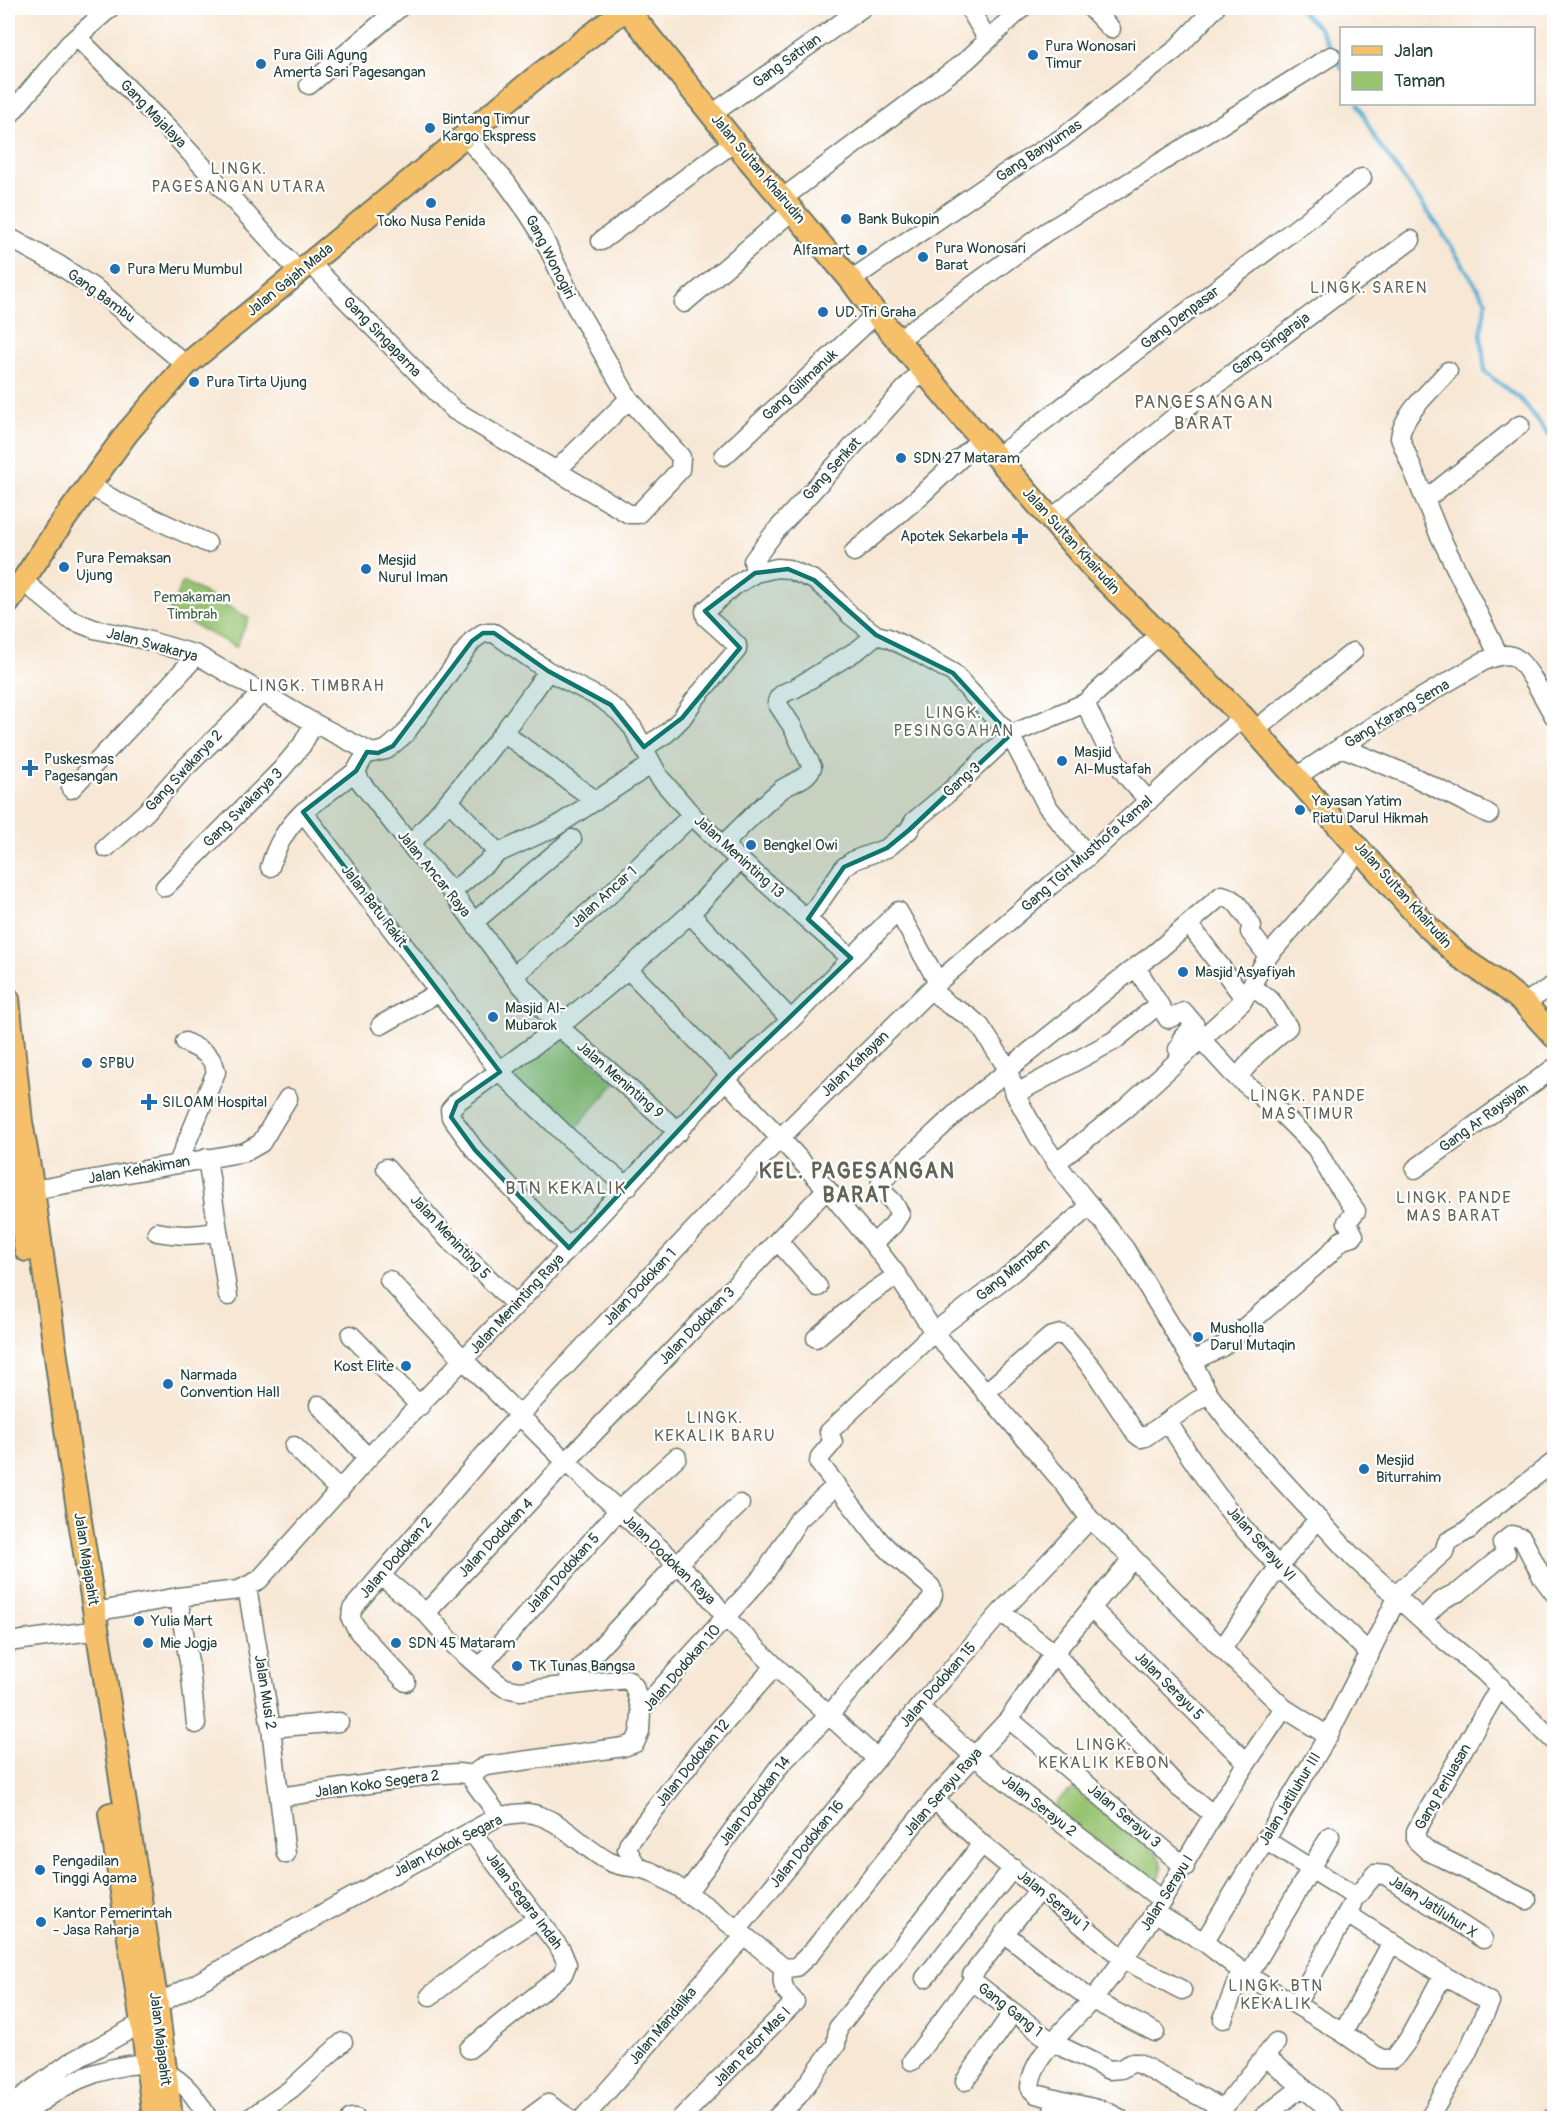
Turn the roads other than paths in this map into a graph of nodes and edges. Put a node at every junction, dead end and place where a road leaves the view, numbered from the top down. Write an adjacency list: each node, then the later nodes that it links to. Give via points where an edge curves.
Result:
1 (110, 8): 10 (street)
2 (399, 8): 13 (street)
3 (626, 8): 14 (main road, Jalan Sultan Khairudin); 16 (main road, Jalan Gajah Mada)
4 (862, 8): 14 (street, Gang Satrian)
5 (969, 8): 11 (street)
6 (1022, 8): 11 (street)
7 (1091, 8): 9 (street)
8 (1215, 8): 24 (street, Gang Banyumas, via 1174,51 1062,138)
9 (1111, 29)
10 (77, 37): 15 (street); 23 (street, Gang Majalaya)
11 (988, 40): 19 (street)
12 (1331, 56): 27 (street, via 1046,231)
13 (309, 85)
14 (712, 114): 17 (main road, Jalan Sultan Khairudin)
15 (8, 117)
16 (465, 136): 23 (main road, Jalan Gajah Mada); 31 (street, Gang Wonogiri, via 542,235 576,307)
17 (734, 142): 19 (main road, Jalan Sultan Khairudin); 22 (street)
18 (1362, 178): 35 (street, Gang Denpasar)
19 (788, 204): 24 (main road, Jalan Sultan Khairudin); 25 (street)
20 (8, 237): 28 (street, Gang Bambu, via 100,292)
21 (1411, 240): 39 (street, Gang Singaraja, via 1183,410)
22 (601, 242)
23 (305, 269): 28 (main road, Jalan Gajah Mada); 36 (street, Gang Singaparna, via 454,410)
24 (851, 280): 26 (main road, Jalan Sultan Khairudin)
25 (684, 303)
26 (876, 314): 27 (main road, Jalan Sultan Khairudin); 34 (street, Gang Gilimanuk)
27 (898, 340): 29 (main road, Jalan Sultan Khairudin)
28 (186, 365): 37 (main road, Jalan Gajah Mada, via 127,432)
29 (923, 369): 33 (main road, Jalan Sultan Khairudin); 42 (street, Gang Serikat, via 768,540 753,561)
30 (1448, 371): 38 (street, via 1401,427 1400,438)
31 (629, 399): 36 (street); 36 (street, Gang Wonogiri, via 681,457 680,470 638,514 629,514)
32 (1520, 425): 38 (street)
33 (981, 439): 35 (main road, Jalan Sultan Khairudin); 41 (street)
34 (724, 456)
35 (997, 457): 39 (main road, Jalan Sultan Khairudin)
36 (556, 471)
37 (89, 485): 40 (street); 43 (main road, Jalan Gajah Mada)
38 (1426, 499): 49 (street)
39 (1050, 520): 45 (main road, Jalan Sultan Khairudin)
40 (207, 543)
41 (854, 552)
42 (755, 573): 46 (street, via 788,569 813,580); 59 (street, via 705,611 706,617 737,645 737,650 682,718)
43 (23, 581): 44 (main road, Jalan Gajah Mada); 48 (street, Jalan Swakarya, via 80,624)
44 (8, 603)
45 (1160, 634): 52 (street, Gang 3); 55 (main road, Jalan Sultan Khairudin)
46 (876, 635): 57 (street, via 913,650 953,674); 73 (street, via 860,650 777,700 812,770 783,789)
47 (1353, 652): 55 (street, Gang TGH Musthofa Kamal)
48 (197, 655): 51 (street, Jalan Swakarya); 64 (street)
49 (1499, 656): 53 (street, via 1512,656 1522,663); 58 (street, Gang Karang Sema)
50 (548, 671): 56 (street); 59 (street, Jalan Meninting 13, via 611,705 633,728); 60 (street, Jalan Meninting 13, via 502,637 483,633 472,641 405,734 386,750)
51 (262, 693): 54 (street, Jalan Swakarya); 74 (street, Gang Swakarya 2)
52 (1085, 703): 57 (street, Gang 3); 67 (street, via 1108,750)
53 (1554, 716)
54 (314, 723): 60 (street, Jalan Swakarya); 80 (street, Gang Swakarya 3, via 293,757)
55 (1249, 723): 63 (main road, Jalan Sultan Khairudin); 67 (street, Gang TGH Musthofa Kamal)
56 (504, 733): 65 (street); 66 (street)
57 (1010, 735): 77 (street, via 1047,806); 83 (street, Gang 3, via 887,848 844,867)
58 (1341, 747): 63 (street, Gang Karang Sema); 69 (street)
59 (643, 748): 61 (street, Jalan Meninting 13)
60 (367, 752): 62 (street)
61 (652, 764): 66 (street); 70 (street, Jalan Meninting 13)
62 (356, 771): 68 (street); 72 (street, Jalan Ancar Raya)
63 (1296, 777): 75 (main road, Jalan Sultan Khairudin)
64 (71, 789)
65 (449, 801): 72 (street); 76 (street)
66 (596, 801): 76 (street, via 555,827)
67 (1149, 801): 77 (street, Gang TGH Musthofa Kamal)
68 (303, 812): 79 (street, via 280,839); 93 (street, Jalan Batu Rakit)
69 (1489, 814)
70 (692, 815): 73 (street, Jalan Meninting 13); 90 (street, Jalan Ancar 1, via 608,896)
71 (572, 839): 84 (street)
72 (410, 845): 81 (street, Jalan Ancar Raya)
73 (723, 845): 78 (street, Jalan Meninting 13)
74 (106, 848)
75 (1361, 849): 86 (street); 96 (main road, Jalan Sultan Khairudin, via 1460,957)
76 (498, 853): 81 (street)
77 (1088, 856): 92 (street, Gang TGH Musthofa Kamal)
78 (740, 860): 82 (street); 83 (street, Jalan Meninting 13)
79 (270, 867)
80 (165, 887)
81 (452, 892): 84 (street, Jalan Ancar Raya)
82 (690, 914): 89 (street); 98 (street)
83 (808, 919): 87 (street, Jalan Meninting 13)
84 (474, 922): 90 (street, Jalan Ancar Raya)
85 (1189, 924): 86 (street, via 1221,896 1229,897 1252,926 1250,932); 88 (street); 94 (street)
86 (1268, 956): 94 (street)
87 (851, 958): 92 (street, Jalan Meninting Raya, via 897,911); 98 (street, Jalan Meninting Raya)
88 (1136, 966): 97 (street); 106 (street)
89 (628, 969): 100 (street); 108 (street)
90 (513, 976): 100 (street, Jalan Meninting 9)
91 (1554, 985): 96 (street)
92 (934, 986): 106 (street, via 949,1005 980,1026); 114 (street, Jalan Kahayan)
93 (439, 992): 99 (street); 107 (street, Jalan Batu Rakit)
94 (1246, 995): 102 (street); 109 (street, via 1272,1002 1288,1028 1256,1055)
95 (8, 999): 122 (main road, Jalan Majapahit, via 21,1122)
96 (1524, 1003): 101 (main road, Jalan Sultan Khairudin)
97 (1159, 1004): 104 (street, via 1168,1019 1184,1012 1195,1025 1182,1038 1184,1043 1178,1049); 110 (street, via 1115,1040)
98 (791, 1020): 108 (street, Jalan Meninting Raya)
99 (381, 1025)
100 (559, 1027): 107 (street); 112 (street, Jalan Meninting 9)
101 (1554, 1036)
102 (1201, 1039): 104 (street); 109 (street)
103 (185, 1041): 116 (street, via 212,1058 216,1072)
104 (1185, 1054): 117 (street, via 1126,1108)
105 (1554, 1068): 119 (street, Gang Ar Raysiyah)
106 (1008, 1070): 110 (street); 128 (street, via 880,1181 880,1189 900,1214)
107 (500, 1072): 120 (street, Jalan Batu Rakit, via 570,1139); 129 (street, via 457,1102 450,1110 451,1117 475,1150)
108 (728, 1078): 112 (street, Jalan Meninting Raya); 114 (street)
109 (1238, 1078): 140 (street, via 1316,1148 1356,1211 1347,1222 1354,1234 1342,1240 1222,1347)
110 (1016, 1094): 117 (street)
111 (288, 1098): 115 (street, Jalan Kehakiman, via 261,1143 245,1152)
112 (679, 1132): 120 (street, Jalan Meninting Raya)
113 (8, 1139): 126 (main road, Jalan Majapahit)
114 (779, 1139): 121 (street); 145 (street, Jalan Dodokan 1)
115 (207, 1158): 116 (street, Jalan Kehakiman); 124 (street)
116 (178, 1163): 122 (street, Jalan Kehakiman)
117 (1056, 1163): 123 (street)
118 (386, 1168): 135 (street, Jalan Meninting 5, via 449,1239)
119 (1415, 1169)
120 (628, 1187): 129 (street, Jalan Meninting Raya)
121 (827, 1189): 127 (street, Jalan Dodokan 3); 128 (street)
122 (33, 1190): 126 (main road, Jalan Majapahit)
123 (1091, 1205): 136 (street, Gang Mamben, via 1013,1272); 140 (street, via 1140,1270)
124 (218, 1231): 125 (street, via 196,1236); 134 (street)
125 (157, 1232)
126 (32, 1239): 130 (main road, Jalan Majapahit)
127 (778, 1241): 133 (street); 151 (street, Jalan Dodokan 3)
128 (873, 1244): 131 (street)
129 (569, 1248): 135 (street, Jalan Meninting Raya)
130 (37, 1274): 168 (main road, Jalan Majapahit); 173 (main road, Jalan Majapahit)
131 (897, 1275): 136 (street); 138 (street)
132 (389, 1280): 139 (street, Jalan Dodokan Raya)
133 (818, 1287)
134 (228, 1296)
135 (516, 1305): 139 (street, Jalan Meninting Raya)
136 (934, 1332): 141 (street); 153 (street, Gang Mamben, via 829,1432 832,1444 818,1461)
137 (351, 1335): 144 (street)
138 (816, 1338)
139 (464, 1360): 144 (street, Jalan Meninting Raya); 145 (street, Jalan Dodokan Raya)
140 (1192, 1361): 142 (street)
141 (985, 1392): 146 (street, via 1050,1337 1061,1334 1093,1369 1138,1436 1145,1437); 157 (street)
142 (1208, 1393): 146 (street); 158 (street, via 1230,1424)
143 (319, 1405): 150 (street)
144 (420, 1406): 150 (street, Jalan Meninting Raya)
145 (520, 1415): 147 (street, Jalan Dodokan 1); 151 (street, Jalan Dodokan Raya)
146 (1168, 1422): 161 (street, Jalan Serayu VI, via 1239,1523)
147 (501, 1435): 162 (street, Jalan Dodokan 2)
148 (294, 1446): 154 (street)
149 (677, 1457): 156 (street, Jalan Dodokan 5)
150 (368, 1458): 154 (street, Jalan Meninting Raya)
151 (566, 1462): 156 (street, Jalan Dodokan Raya); 170 (street, Jalan Dodokan 4)
152 (1554, 1462): 166 (street, Jalan Jatiluhur III, via 1470,1529 1447,1542 1444,1552)
153 (837, 1485): 171 (street, Jalan Dodokan 10, via 799,1519 763,1576); 187 (street, Jalan Dodokan 14, via 879,1540 933,1589 931,1599)
154 (340, 1491): 163 (street, Jalan Meninting Raya, via 272,1567)
155 (740, 1504): 160 (street)
156 (618, 1511): 160 (street, Jalan Dodokan Raya); 179 (street, Jalan Dodokan 5)
157 (1090, 1519): 159 (street); 169 (street, Jalan Dodokan 15)
158 (1318, 1519): 161 (street); 166 (street)
159 (1133, 1558): 167 (street, Jalan Serayu Raya); 175 (street)
160 (677, 1564): 171 (street, Jalan Dodokan Raya, via 702,1587); 181 (street)
161 (1279, 1566): 175 (street); 177 (street, Jalan Serayu VI)
162 (381, 1576): 170 (street); 180 (street, Jalan Dodokan 2, via 352,1609 351,1619)
163 (247, 1587): 165 (street, Jalan Meninting Raya); 191 (street, Jalan Musi 2)
164 (1554, 1593): 172 (street, via 1522,1539 1512,1535 1502,1543 1506,1553 1460,1592 1436,1604)
165 (178, 1597): 168 (street, Jalan Meninting Raya); 190 (street)
166 (1397, 1597): 172 (street); 177 (street, Jalan Jatiluhur III)
167 (1092, 1609): 176 (street, Jalan Serayu Raya); 197 (street, Jalan Serayu 5)
168 (94, 1612): 184 (main road, Jalan Majapahit)
169 (1001, 1612): 176 (street); 183 (street, Jalan Dodokan 15)
170 (426, 1614): 179 (street)
171 (726, 1618): 178 (street, Jalan Dodokan Raya); 186 (street, Jalan Dodokan 10)
172 (1423, 1620): 182 (street)
173 (84, 1632): 174 (street); 184 (main road, Jalan Majapahit)
174 (8, 1642)
175 (1222, 1649): 185 (street)
176 (1054, 1653): 188 (street, Jalan Serayu Raya); 201 (street, via 1178,1787)
177 (1370, 1653): 192 (street, Jalan Jatiluhur III)
178 (775, 1666): 187 (street, Jalan Dodokan Raya); 208 (street, Jalan Dodokan 12, via 699,1752 629,1843 627,1849)
179 (480, 1667): 181 (street, via 495,1681 512,1689)
180 (406, 1682)
181 (565, 1685): 186 (street, via 627,1679 634,1686)
182 (1500, 1686): 193 (street); 215 (street, Gang Perluasan, via 1416,1831 1416,1840 1428,1851)
183 (919, 1707): 195 (street, Jalan Serayu 2); 196 (street, Jalan Dodokan 15)
184 (102, 1708): 235 (main road, Jalan Majapahit)
185 (1284, 1708): 192 (street); 197 (street, Jalan Serayu I)
186 (641, 1710): 194 (street, Jalan Dodokan 10, via 638,1739)
187 (830, 1714): 196 (street, Jalan Dodokan Raya); 213 (street, Jalan Dodokan 14, via 781,1764)
188 (1009, 1719): 195 (street, Jalan Serayu Raya); 209 (street, Jalan Serayu 3)
189 (339, 1722): 191 (street)
190 (196, 1724)
191 (271, 1728): 199 (street, Jalan Musi 2)
192 (1328, 1736): 205 (street, Jalan Jatiluhur III)
193 (1553, 1738)
194 (624, 1746): 198 (street, Jalan Koko Segera 2, via 486,1766)
195 (974, 1755): 200 (street, Jalan Serayu Raya); 216 (street, Jalan Serayu 2)
196 (876, 1758): 219 (street, Jalan Dodokan 16)
197 (1246, 1762): 201 (street, Jalan Serayu I)
198 (477, 1772): 199 (street, Jalan Koko Segera 2); 202 (street, via 473,1781)
199 (280, 1797): 207 (street, Jalan Musi 2)
200 (934, 1799): 206 (street, Jalan Serayu 1); 225 (street, Jalan Serayu Raya, via 811,1953 795,1968)
201 (1214, 1815): 209 (street, Jalan Serayu I)
202 (499, 1816): 203 (street, Jalan Kokok Segara); 208 (street, Jalan Kokok Segara, via 528,1813 543,1817 607,1861)
203 (471, 1831): 218 (street, Jalan Segara Indah); 235 (street, Jalan Kokok Segara)
204 (1330, 1836): 211 (street)
205 (1265, 1840): 211 (street); 222 (street, Jalan Jatiluhur III)
206 (982, 1844): 210 (street, Jalan Serayu 1); 260 (street, via 838,2028 836,2045 798,2096)
207 (286, 1854)
208 (637, 1866): 213 (street, Jalan Kokok Segara)
209 (1185, 1867): 216 (street, Jalan Serayu I)
210 (1012, 1868): 212 (street, Jalan Serayu 1); 228 (street)
211 (1310, 1869): 214 (street); 226 (street)
212 (1039, 1890): 220 (street, Gang Gang 1); 224 (street, Jalan Serayu 1)
213 (686, 1894): 219 (street, Jalan Kokok Segara)
214 (1356, 1897): 217 (street); 221 (street, Jalan Jatiluhur X, via 1375,1874 1385,1875)
215 (1527, 1900)
216 (1158, 1906): 222 (street, Jalan Serayu 2); 224 (street, Jalan Serayu I)
217 (1347, 1914): 223 (street); 233 (street)
218 (538, 1918): 231 (street); 241 (street, Jalan Segara Indah, via 567,1959 566,1968)
219 (741, 1933): 225 (street); 258 (street, Jalan Mandalika)
220 (1004, 1933): 229 (street, Gang Gang 1, via 972,1975); 232 (street)
221 (1483, 1939)
222 (1204, 1942): 226 (street, Jalan Serayu 2)
223 (1392, 1942): 227 (street); 238 (street)
224 (1125, 1960): 230 (street, Jalan Serayu 1); 232 (street, Jalan Serayu I)
225 (784, 1968): 259 (street, Jalan Pelor Mas I, via 783,1989 795,2002)
226 (1244, 1974): 233 (street, Jalan Serayu 2); 236 (street)
227 (1443, 1975): 238 (street, Jalan Serayu 2, via 1408,2040 1392,2059 1381,2059); 250 (street, via 1488,1999 1490,2004)
228 (925, 1978)
229 (973, 1980): 234 (street, Gang Gang 1); 242 (street)
230 (1182, 1990)
231 (430, 1996)
232 (1092, 2000): 237 (street); 240 (street, Jalan Serayu I)
233 (1296, 2004): 238 (street, Jalan Serayu 2)
234 (1014, 2012): 240 (street, Gang Gang 1); 244 (street)
235 (146, 2013): 243 (main road, Jalan Majapahit); 246 (street, via 102,2033); 248 (street)
236 (1223, 2019)
237 (1155, 2032)
238 (1343, 2033)
239 (343, 2042): 255 (street, via 291,2089)
240 (1052, 2042): 247 (street, Jalan Serayu I, via 1030,2084 1036,2094); 249 (street, Gang Gang 1, via 1109,2070 1138,2063)
241 (469, 2049)
242 (912, 2061)
243 (155, 2067): 251 (street, via 121,2066 65,2085); 252 (main road, Jalan Majapahit); 253 (main road, Jalan Majapahit); 254 (street, via 180,2080)
244 (965, 2081)
245 (1302, 2087): 249 (street, via 1271,2049); 263 (street); 264 (street)
246 (8, 2095)
247 (1055, 2099): 261 (street); 262 (street, via 1105,2110)
248 (8, 2107)
249 (1219, 2114)
250 (1434, 2117)
251 (21, 2118)
252 (154, 2118)
253 (171, 2118)
254 (208, 2118)
255 (250, 2118)
256 (530, 2118): 257 (street, via 548,2104)
257 (569, 2118)
258 (583, 2118)
259 (681, 2118)
260 (776, 2118)
261 (1052, 2118)
262 (1119, 2118)
263 (1262, 2118)
264 (1335, 2118)

